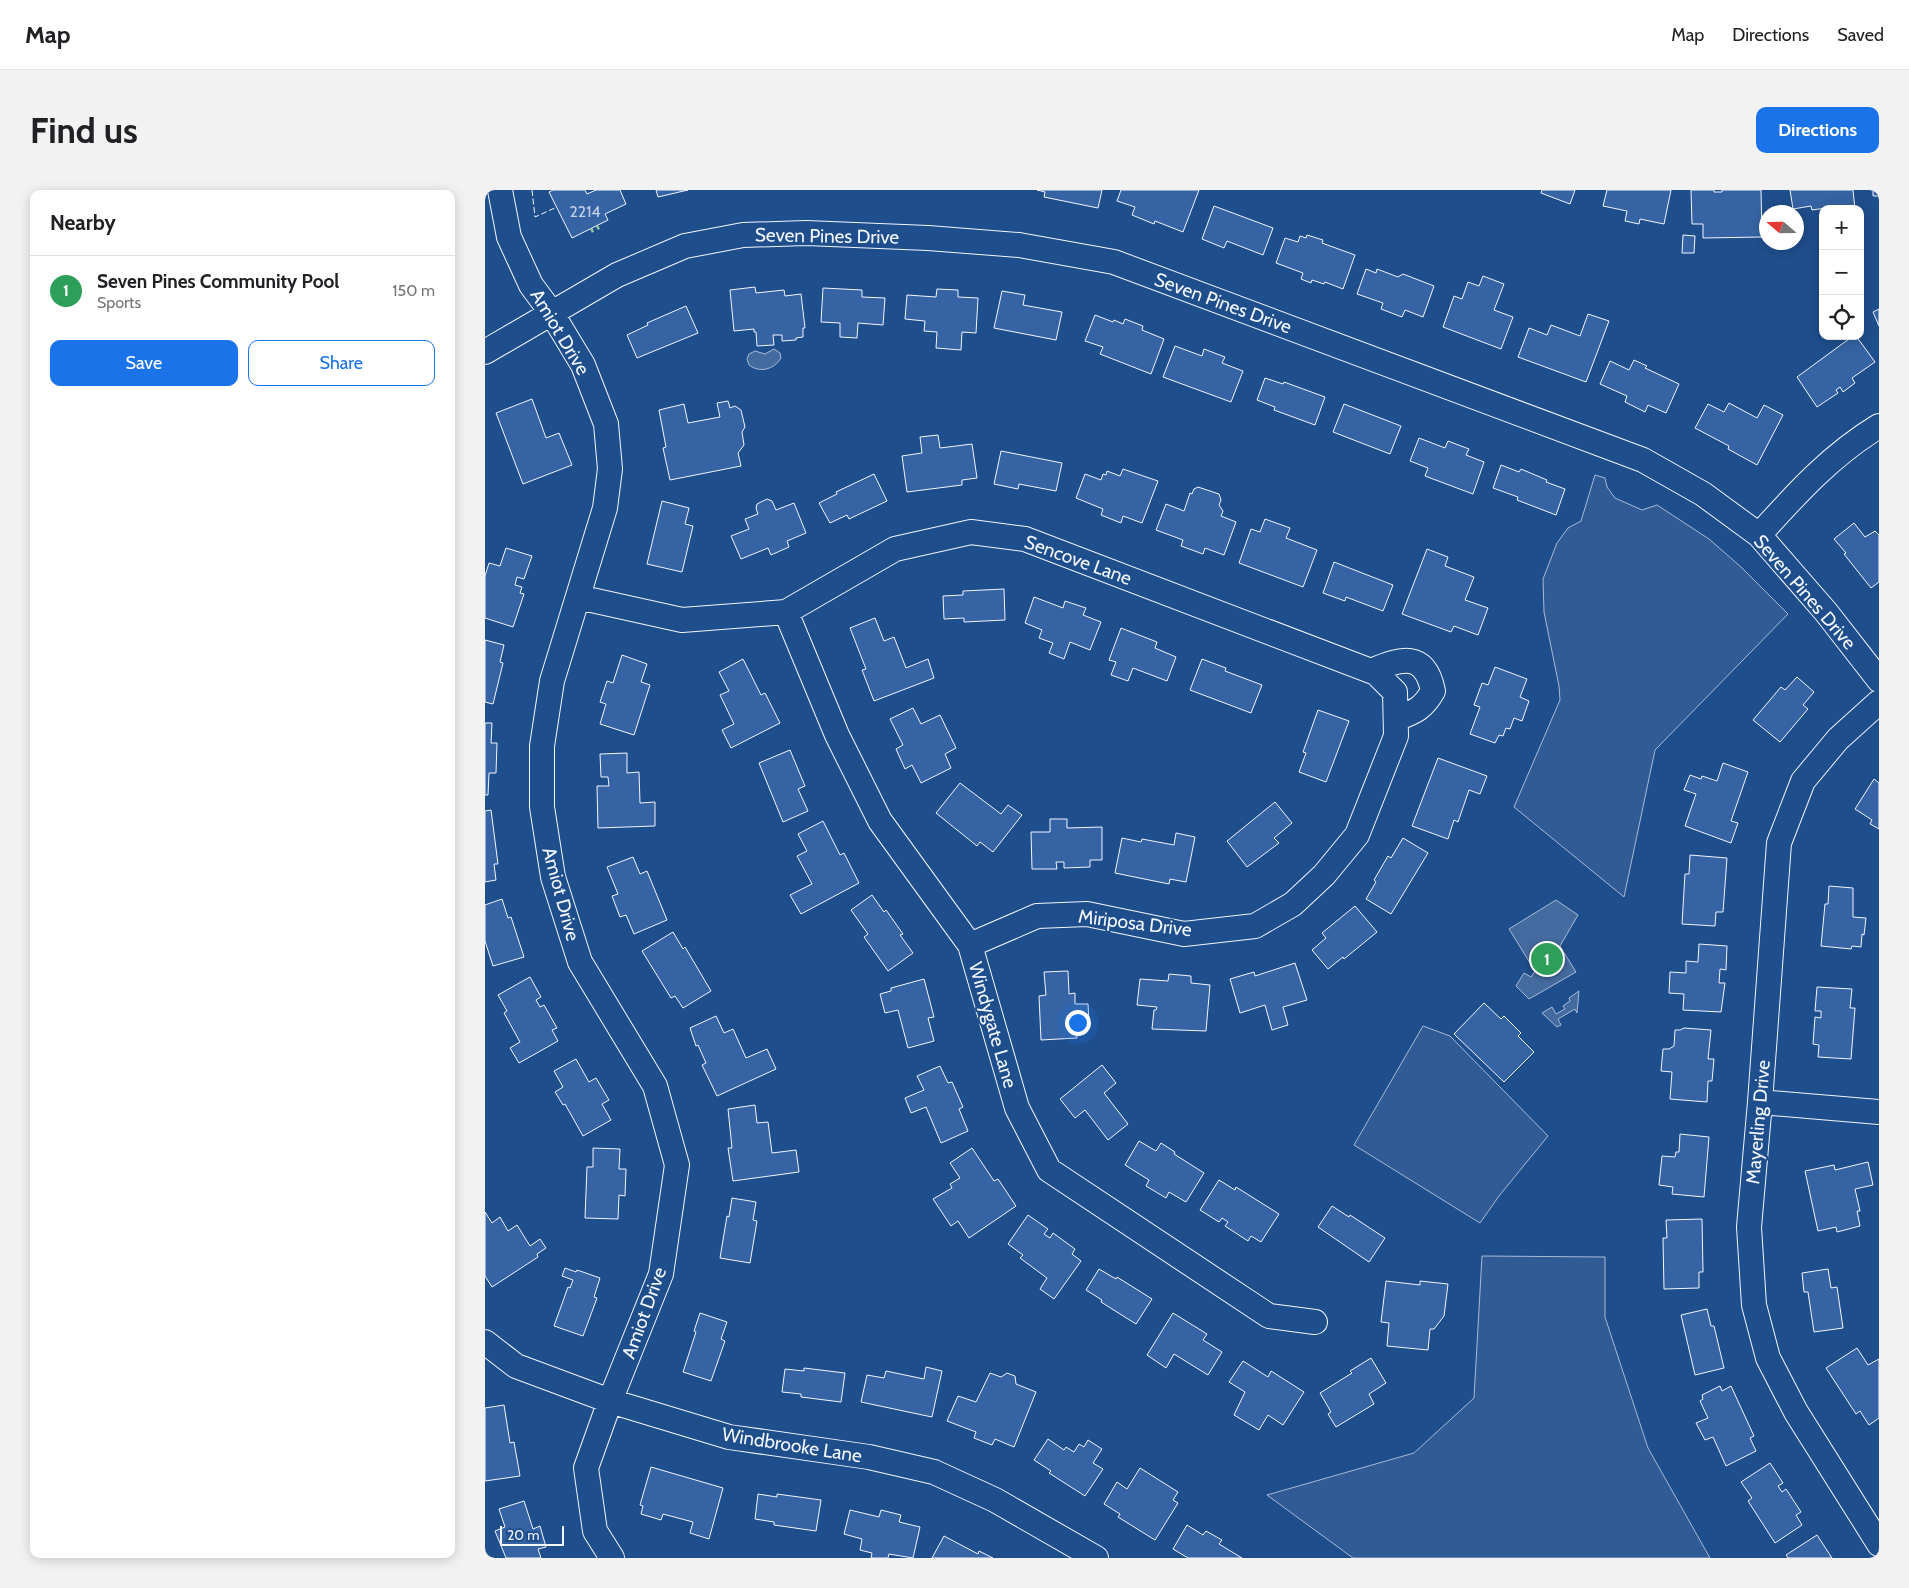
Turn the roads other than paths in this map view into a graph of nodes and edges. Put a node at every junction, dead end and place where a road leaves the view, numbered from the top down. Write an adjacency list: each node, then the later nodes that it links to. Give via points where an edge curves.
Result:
1 (500, 190): 2 (street, Amiot Drive, via 509,237 531,285)
2 (551, 312): 3 (street, Seven Pines Drive); 5 (street, Seven Pines Drive, via 617,275 685,246 743,235 928,238 1019,245 1114,262 1643,460 1703,494); 6 (street, Amiot Drive, via 583,365 606,424 610,469 605,508)
3 (485, 352)
4 (1879, 426): 5 (street, via 1806,482)
5 (1759, 535): 9 (street, Seven Pines Drive, via 1826,612)
6 (578, 597): 7 (street, Sencove Lane, via 683,620); 18 (street, Amiot Drive, via 552,681 542,746 542,807 553,877 580,962 655,1086 677,1165 661,1274)
7 (786, 612): 8 (street, Sencove Lane, via 895,549 971,532 1025,539); 13 (street, Windygate Lane, via 837,735 880,821)
8 (1371, 671): 10 (street, Sencove Lane); 12 (street, via 1404,660 1417,662 1431,678 1433,691 1426,704)
9 (1879, 680)
10 (1395, 692): 12 (street, Miriposa Drive)
11 (1879, 702): 14 (street, Mayerling Drive, via 1837,739 1803,780 1779,843)
12 (1396, 720): 13 (street, Miriposa Drive, via 1396,736 1357,835 1325,875 1293,904 1255,926 1184,934 1087,914 1037,916)
13 (970, 945): 16 (street, Windygate Lane, via 1017,1108 1049,1170 1269,1316)
14 (1760, 1102): 15 (street); 19 (street, Mayerling Drive, via 1749,1227 1754,1305 1768,1358 1796,1412)
15 (1879, 1112)
16 (1315, 1322)
17 (485, 1342): 18 (street, Windbrooke Lane, via 517,1366)
18 (610, 1401): 20 (street, Amiot Drive, via 586,1468 595,1532); 21 (street, Windbrooke Lane, via 729,1437 869,1458 934,1472 995,1500)
19 (1879, 1544)
20 (612, 1558)
21 (1095, 1558)

